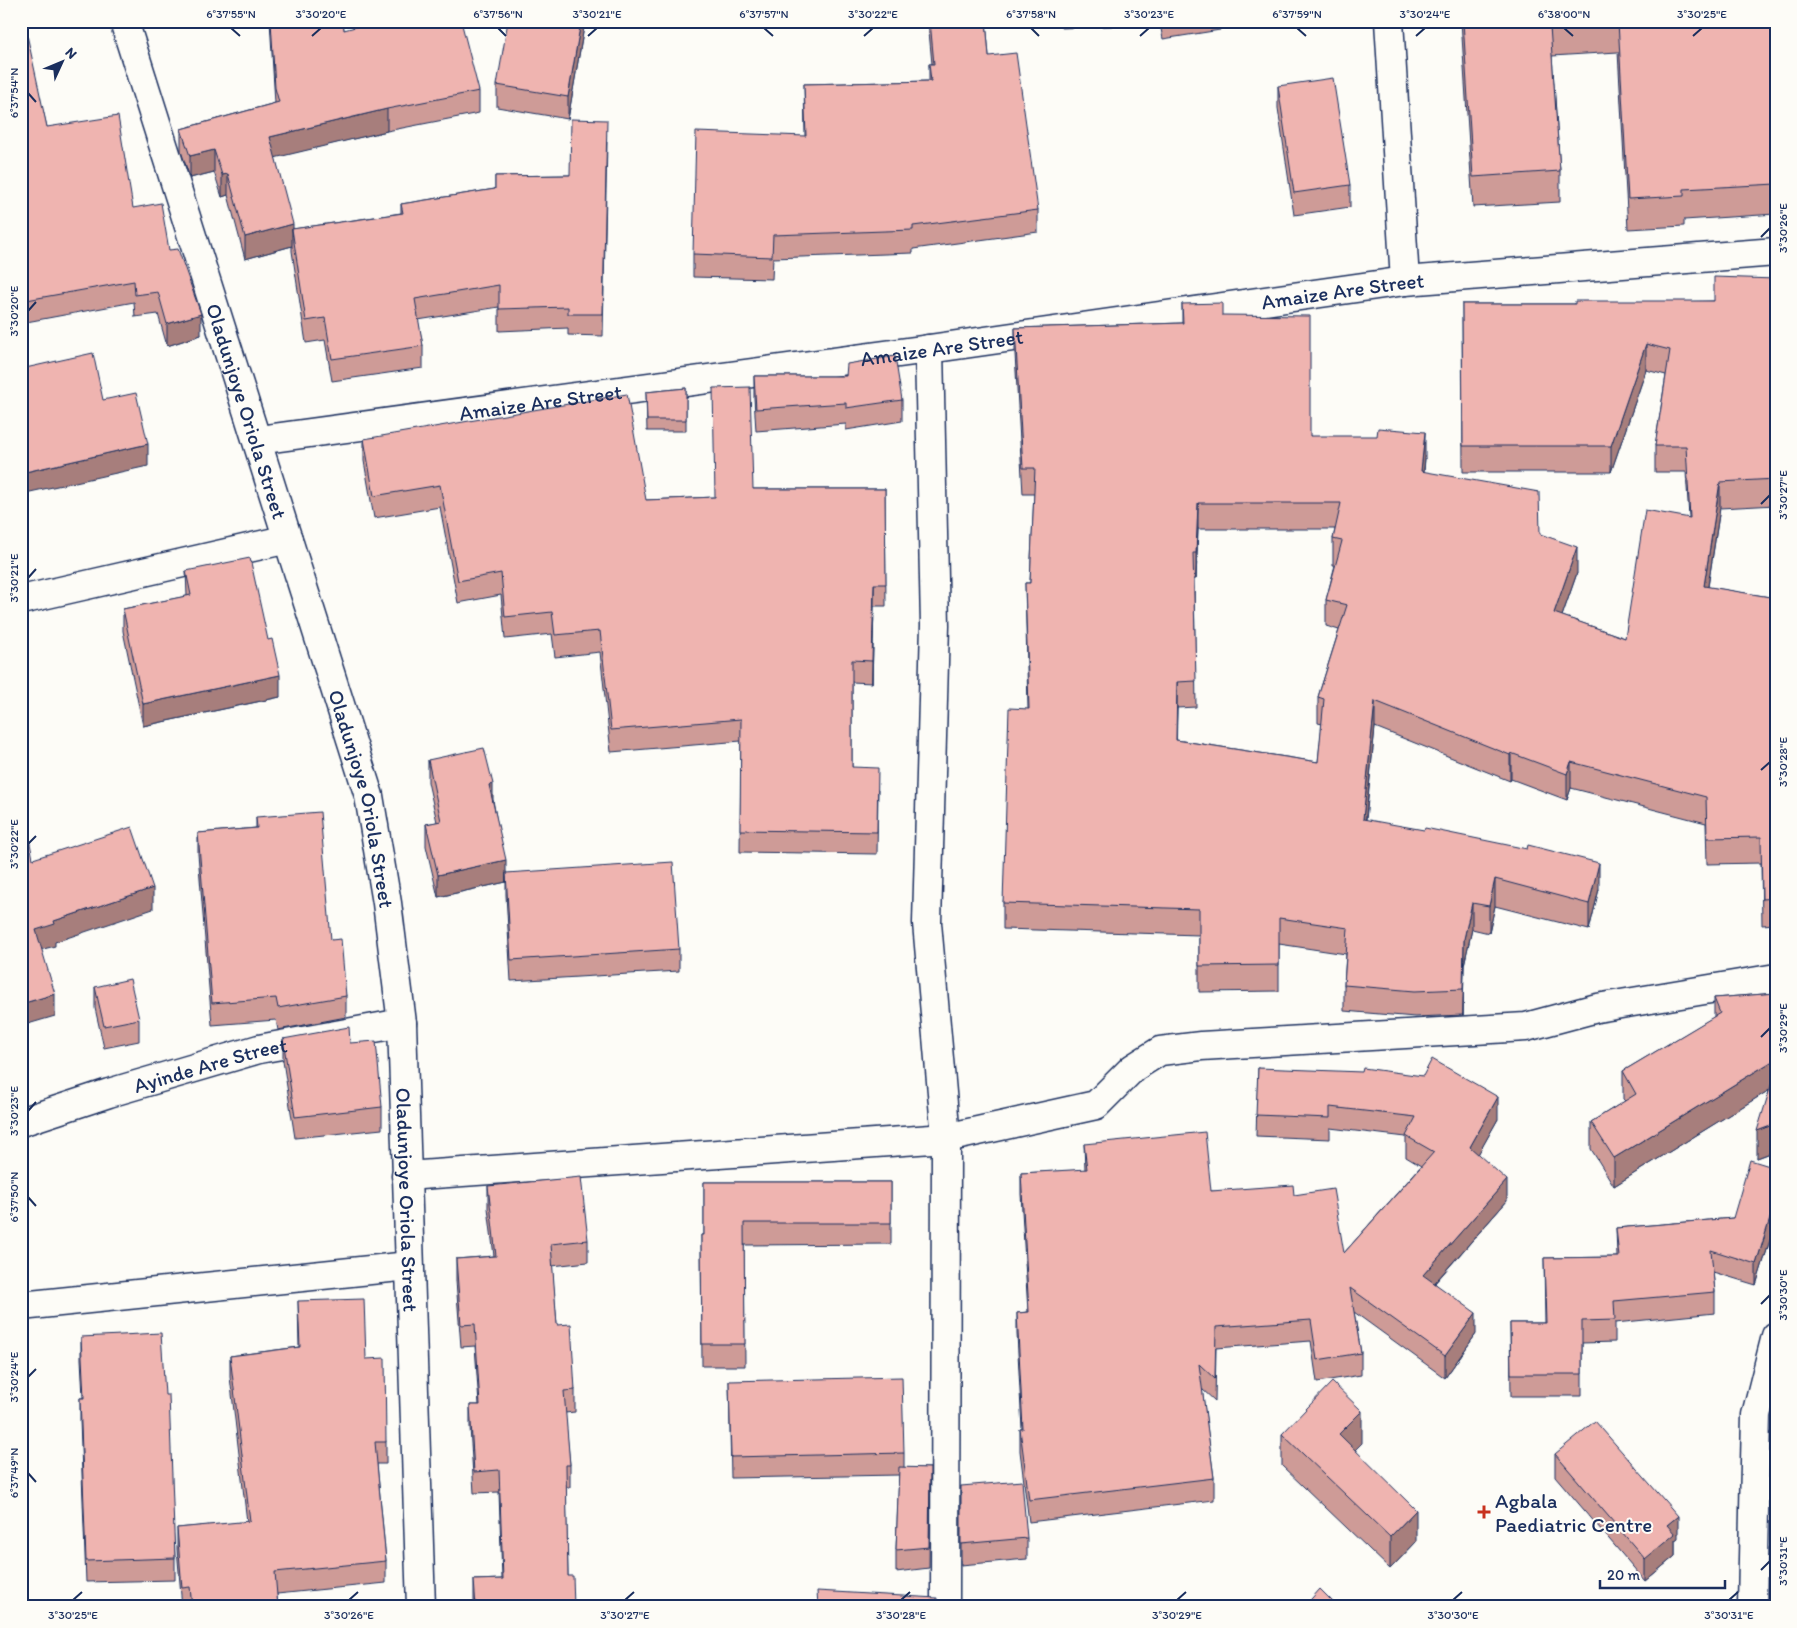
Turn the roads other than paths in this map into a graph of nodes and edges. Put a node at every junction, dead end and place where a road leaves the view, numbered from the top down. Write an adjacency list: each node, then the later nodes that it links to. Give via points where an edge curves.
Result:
1 (124, 21): 6 (street, Oladunjoye Oriola Street)
2 (1389, 21): 4 (street)
3 (1776, 252): 4 (street, Amaize Are Street)
4 (1405, 281): 5 (street, Amaize Are Street)
5 (929, 349): 6 (street, Amaize Are Street); 12 (street, via 935,625 926,923)
6 (258, 440): 7 (street, Oladunjoye Oriola Street)
7 (288, 539): 8 (street); 10 (street, Oladunjoye Oriola Street, via 369,796)
8 (21, 600)
9 (1776, 978): 12 (street, via 1597,1008 1526,1028 1160,1051 1133,1068 1096,1105)
10 (402, 1022): 11 (street, Ayinde Are Street, via 259,1049); 13 (street, Oladunjoye Oriola Street)
11 (21, 1122)
12 (946, 1138): 13 (street); 18 (street)
13 (406, 1176): 14 (street, Oladunjoye Oriola Street)
14 (409, 1266): 15 (street); 17 (street, Oladunjoye Oriola Street)
15 (21, 1306)
16 (1776, 1336): 19 (street, via 1756,1415)
17 (421, 1607)
18 (945, 1607)
19 (1752, 1607)

